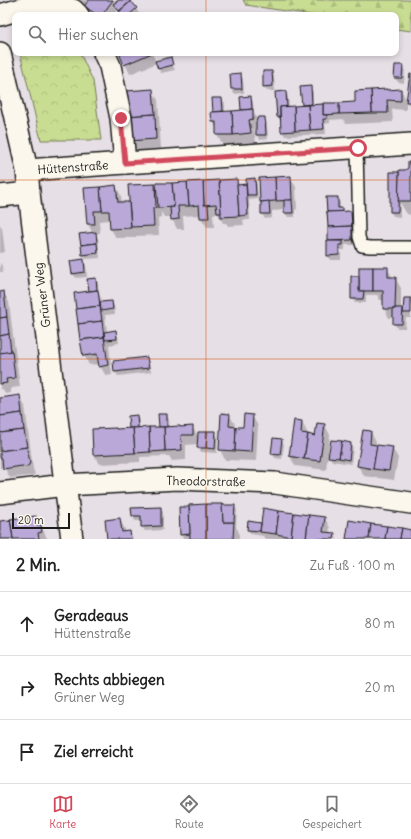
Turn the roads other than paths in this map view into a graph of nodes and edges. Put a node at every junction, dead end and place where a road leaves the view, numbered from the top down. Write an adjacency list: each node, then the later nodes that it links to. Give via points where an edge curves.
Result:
1 (75, 12): 2 (street, via 50,3)
2 (0, 15)
3 (0, 53): 8 (street, Grüner Weg)
4 (105, 56): 7 (street, via 110,66 121,118)
5 (411, 144): 6 (street, Hüttenstraße)
6 (358, 148): 7 (street, Hüttenstraße); 11 (lane, via 359,237 362,246)
7 (125, 163): 8 (street, Hüttenstraße)
8 (27, 170): 9 (street, Grüner Weg)
9 (29, 193): 10 (street); 12 (street, Grüner Weg)
10 (0, 196)
11 (411, 248)
12 (65, 485): 13 (street, Theodorstraße); 14 (street, Theodorstraße, via 177,479 275,483); 15 (street, Grüner Weg)
13 (0, 493)
14 (411, 503)
15 (72, 539)

